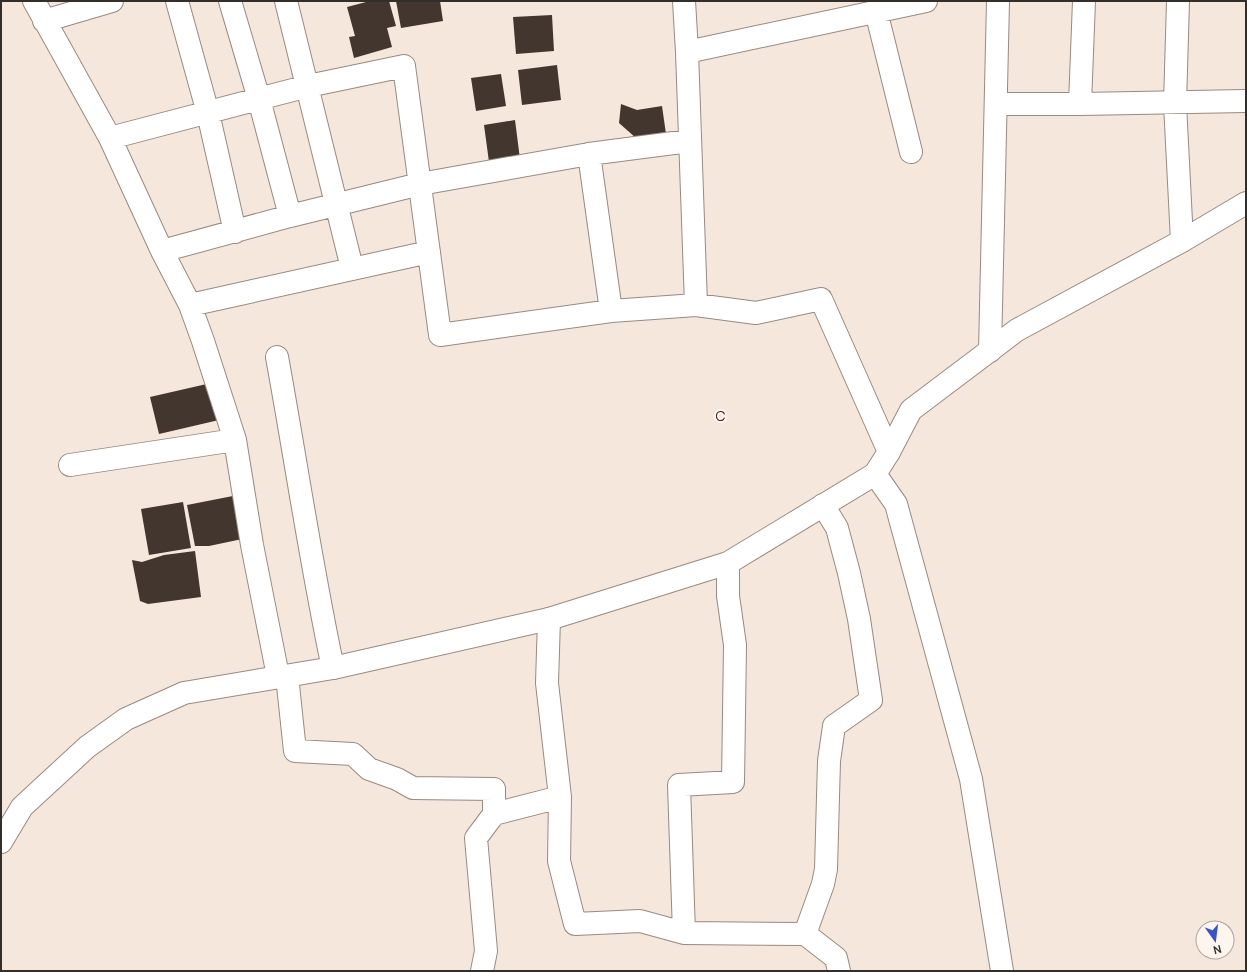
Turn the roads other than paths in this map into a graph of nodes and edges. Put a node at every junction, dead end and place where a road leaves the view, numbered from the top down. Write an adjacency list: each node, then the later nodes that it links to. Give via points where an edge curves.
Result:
1 (34, 1): 12 (street)
2 (112, 1): 12 (street)
3 (177, 1): 20 (street)
4 (230, 1): 15 (street)
5 (286, 1): 14 (street)
6 (684, 1): 13 (street)
7 (926, 1): 11 (street)
8 (998, 1): 17 (street)
9 (1084, 1): 18 (street)
10 (1178, 1): 19 (street)
11 (876, 11): 13 (street); 23 (street)
12 (44, 21): 21 (street)
13 (687, 52): 22 (street)
14 (308, 86): 15 (street); 25 (street, via 404,66); 27 (street)
15 (259, 100): 20 (street); 28 (street)
16 (1246, 102): 19 (street)
17 (996, 104): 18 (street); 37 (street)
18 (1080, 104): 19 (street)
19 (1175, 104): 30 (street)
20 (208, 114): 21 (street); 29 (street)
21 (110, 138): 31 (street)
22 (689, 141): 24 (street); 35 (street)
23 (911, 152)
24 (589, 154): 25 (street); 36 (street)
25 (420, 184): 27 (street); 32 (street)
26 (1246, 203): 30 (street)
27 (336, 204): 28 (street); 33 (street)
28 (290, 216): 29 (street)
29 (235, 232): 31 (street)
30 (1182, 241): 37 (street, via 1017,330)
31 (162, 251): 34 (street)
32 (430, 252): 33 (street); 36 (street, via 440,336)
33 (352, 268): 34 (street)
34 (190, 305): 39 (street)
35 (696, 305): 36 (street); 40 (street, via 756,312 821,299)
36 (611, 310)
37 (990, 350): 40 (street, via 911,410)
38 (277, 357): 46 (street, via 316,589)
39 (235, 440): 41 (street); 47 (street, via 252,545)
40 (889, 452): 42 (street)
41 (70, 465)
42 (874, 474): 43 (street); 55 (street, via 896,504 971,778)
43 (823, 505): 44 (street); 52 (street, via 837,528 849,573 859,619 871,700 834,726 829,761 826,869)
44 (728, 563): 45 (street); 51 (street, via 728,596 735,645 734,782 679,785)
45 (548, 619): 46 (street); 48 (street, via 547,683)
46 (333, 668): 47 (street)
47 (282, 676): 49 (street, via 295,752 353,754 369,769 413,788 494,789); 50 (street, via 184,693 126,719 87,747 22,807)
48 (560, 797): 49 (street); 51 (street, via 560,861 575,924 640,921)
49 (494, 814): 53 (street, via 476,838 486,951)
50 (1, 842)
51 (684, 933): 52 (street)
52 (805, 934): 54 (street, via 836,958)
53 (482, 971)
54 (839, 971)
55 (1002, 971)

